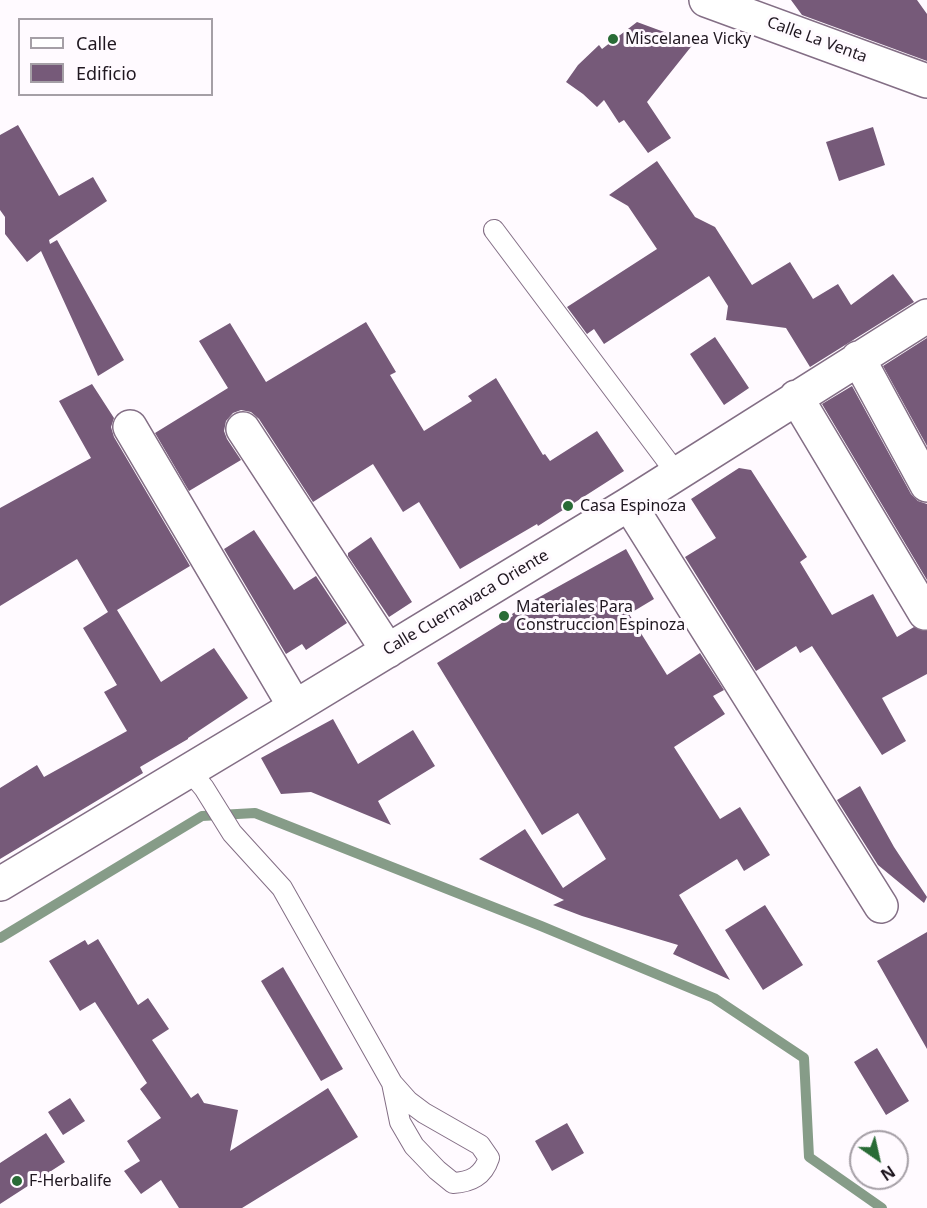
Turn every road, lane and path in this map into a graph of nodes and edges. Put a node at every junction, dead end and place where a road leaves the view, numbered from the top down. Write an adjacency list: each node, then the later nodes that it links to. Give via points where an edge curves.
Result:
1 (706, 0): 2 (street, Calle La Venta)
2 (927, 81)
3 (494, 231): 9 (lane)
4 (927, 316): 5 (street, Calle Cuernavaca Oriente)
5 (858, 358): 6 (street, Calle Cuernavaca Oriente); 10 (street)
6 (796, 398): 9 (street, Calle Cuernavaca Oriente); 12 (street)
7 (130, 427): 14 (street)
8 (243, 429): 13 (street)
9 (677, 474): 11 (street, Calle Cuernavaca Oriente)
10 (927, 485)
11 (629, 504): 13 (street, Calle Cuernavaca Oriente); 17 (street)
12 (925, 613)
13 (388, 651): 14 (street, Calle Cuernavaca Oriente)
14 (295, 708): 15 (street, Calle Cuernavaca Oriente)
15 (199, 783): 16 (street, Calle Cuernavaca Oriente); 18 (lane, via 232,833 282,888)
16 (0, 884)
17 (881, 906)
18 (392, 1083): 18 (lane, via 400,1122 414,1146 437,1170 453,1183 467,1182 485,1169 489,1158 480,1145 423,1113)

